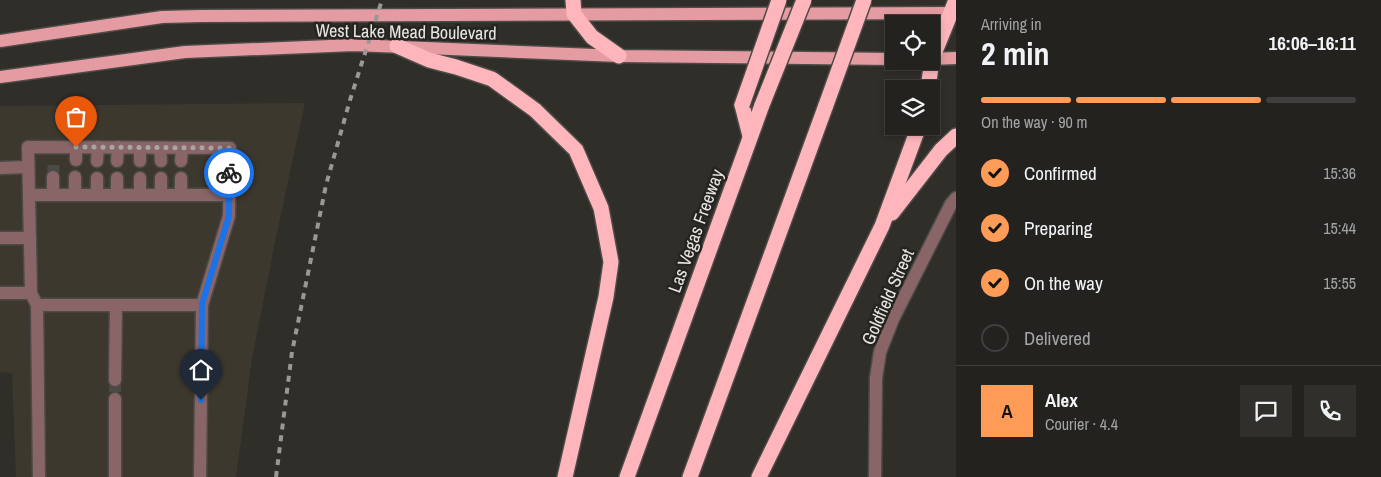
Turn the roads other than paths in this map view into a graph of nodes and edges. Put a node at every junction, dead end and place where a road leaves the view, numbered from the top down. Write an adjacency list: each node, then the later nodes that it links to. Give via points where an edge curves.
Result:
1 (779, 0): 15 (highway, bridge, via 742,105)
2 (804, 0): 15 (highway, Las Vegas Freeway, bridge)
3 (864, 0): 61 (highway, bridge)
4 (574, 7): 5 (main road, West Lake Mead Boulevard, via 830,13); 7 (main road, West Lake Mead Boulevard, via 162,18); 9 (highway, via 592,38)
5 (954, 8): 6 (highway)
6 (940, 40)
7 (0, 41)
8 (397, 46): 9 (main road, West Lake Mead Boulevard); 13 (main road, West Lake Mead Boulevard, via 185,52); 59 (highway, via 429,60 492,79 535,110 576,150 601,208 611,262)
9 (619, 56): 11 (main road, West Lake Mead Boulevard)
10 (956, 58): 12 (main road)
11 (885, 59)
12 (940, 59)
13 (0, 77)
14 (916, 135): 46 (highway)
15 (750, 136): 60 (highway, Las Vegas Freeway)
16 (956, 136): 46 (highway, via 941,150)
17 (98, 147): 18 (street); 22 (street); 27 (street, via 76,154 28,147)
18 (118, 147): 19 (street); 23 (street)
19 (140, 148): 20 (street); 24 (street)
20 (160, 148): 21 (street); 25 (street)
21 (182, 148): 26 (street); 44 (street, via 230,148)
22 (97, 161)
23 (117, 161)
24 (140, 161)
25 (161, 161)
26 (181, 161)
27 (28, 167): 28 (street); 37 (street)
28 (0, 168)
29 (53, 177): 36 (street)
30 (75, 177): 38 (street)
31 (97, 178): 39 (street)
32 (117, 178): 40 (street)
33 (140, 178): 41 (street)
34 (161, 178): 42 (street)
35 (181, 178): 43 (street)
36 (53, 194): 37 (street); 38 (street)
37 (29, 195): 48 (street)
38 (75, 195): 39 (street)
39 (97, 195): 40 (street)
40 (117, 195): 41 (street)
41 (140, 195): 42 (street)
42 (161, 195): 43 (street)
43 (181, 195): 44 (street)
44 (229, 195): 52 (street, via 229,216)
45 (956, 198): 63 (street, Goldfield Street, via 893,319 880,352 876,378)
46 (882, 226): 62 (highway)
47 (0, 238): 48 (street)
48 (30, 238): 50 (street)
49 (0, 293): 50 (street)
50 (31, 293): 53 (street)
51 (116, 304): 52 (street); 53 (street); 54 (street)
52 (202, 304): 58 (street)
53 (37, 305): 56 (street)
54 (115, 380)
55 (115, 399): 57 (street)
56 (39, 477)
57 (115, 477)
58 (200, 477)
59 (565, 477)
60 (626, 477)
61 (690, 477)
62 (759, 477)
63 (875, 477)

